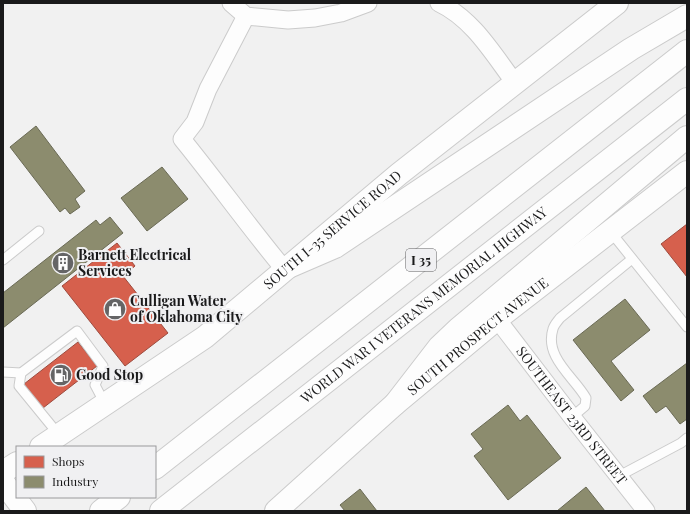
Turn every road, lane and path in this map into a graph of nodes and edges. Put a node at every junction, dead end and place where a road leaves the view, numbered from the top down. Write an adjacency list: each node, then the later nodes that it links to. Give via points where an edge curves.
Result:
1 (231, 3): 5 (street)
2 (368, 3): 5 (street, via 341,13 314,18 288,20)
3 (439, 3): 8 (street, via 452,9 472,26)
4 (617, 3): 8 (main road, SOUTH I-35 SERVICE ROAD)
5 (246, 16): 16 (street, via 208,89 195,122 182,139)
6 (687, 16): 16 (main road, via 631,49 334,247)
7 (687, 51): 27 (main road, I 35)
8 (515, 83): 16 (main road, SOUTH I-35 SERVICE ROAD, via 398,174)
9 (687, 99): 34 (main road, WORLD WAR I VETERANS MEMORIAL HIGHWAY / I 35)
10 (687, 137): 22 (main road, via 458,329 439,347)
11 (687, 172): 13 (main road, SOUTH PROSPECT AVENUE)
12 (39, 230): 15 (lane)
13 (610, 231): 14 (lane); 17 (main road, SOUTH PROSPECT AVENUE)
14 (632, 259): 18 (lane); 23 (lane, via 560,318 553,328 551,342 554,355 586,398 585,406)
15 (3, 260)
16 (284, 269): 21 (main road, SOUTH I-35 SERVICE ROAD, via 205,337)
17 (498, 319): 22 (main road, SOUTH PROSPECT AVENUE); 23 (street, SOUTHEAST 23RD STREET)
18 (687, 328)
19 (3, 372): 20 (lane)
20 (21, 373): 21 (lane, via 77,331 103,366 95,386); 25 (lane, via 19,386)
21 (106, 404): 25 (main road, SOUTH I-35 SERVICE ROAD)
22 (396, 404): 35 (main road, SOUTH PROSPECT AVENUE)
23 (572, 417): 29 (street, SOUTHEAST 23RD STREET)
24 (687, 438): 29 (lane)
25 (50, 441)
26 (16, 464): 28 (main road)
27 (156, 467)
28 (3, 472)
29 (619, 476): 36 (street, SOUTHEAST 23RD STREET)
30 (3, 482): 32 (main road)
31 (118, 498): 33 (main road)
32 (25, 511)
33 (101, 511)
34 (161, 511)
35 (276, 511)
36 (646, 511)

